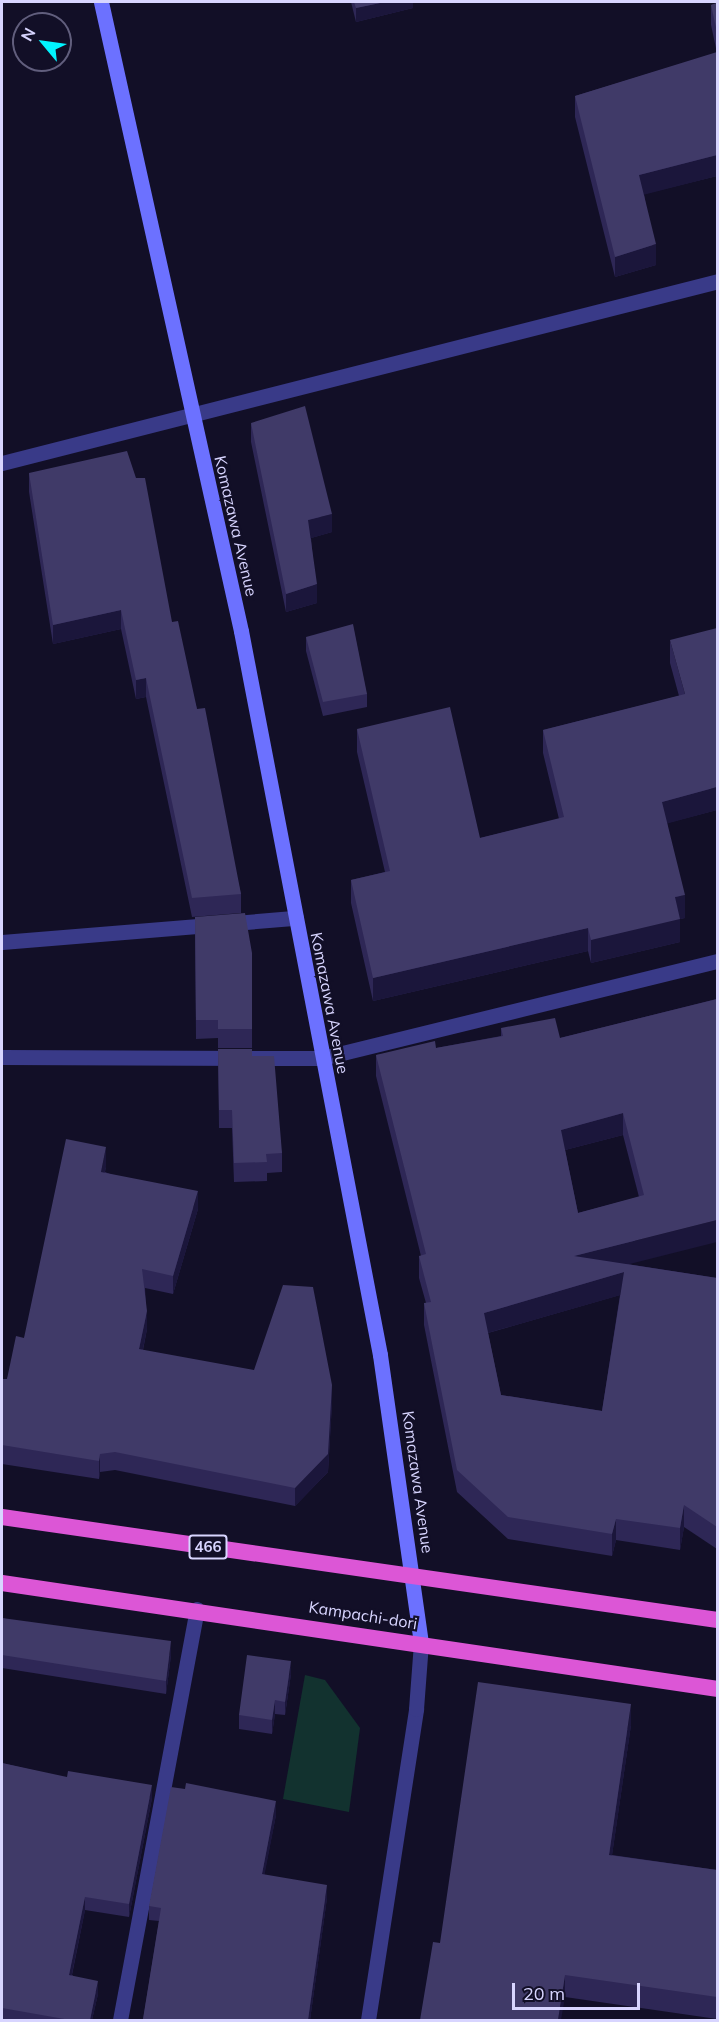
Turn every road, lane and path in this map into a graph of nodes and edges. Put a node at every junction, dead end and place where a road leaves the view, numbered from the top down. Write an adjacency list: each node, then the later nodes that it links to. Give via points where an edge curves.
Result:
1 (101, 2): 3 (main road, Komazawa Avenue)
2 (717, 282): 3 (street)
3 (193, 416): 4 (street); 5 (main road, Komazawa Avenue, via 241,630)
4 (2, 463)
5 (296, 918): 6 (street); 9 (main road, Komazawa Avenue)
6 (2, 942)
7 (717, 961): 9 (street)
8 (2, 1057): 9 (street)
9 (322, 1058): 11 (main road, Komazawa Avenue, via 380,1355)
10 (2, 1517): 11 (highway, 466)
11 (413, 1577): 14 (highway, 466); 15 (main road, Komazawa Avenue)
12 (2, 1583): 13 (highway, Kampachi-dori)
13 (197, 1609): 15 (highway, Kampachi-dori); 17 (street)
14 (717, 1620)
15 (421, 1642): 16 (highway, Kampachi-dori); 18 (street, Komazawa Avenue, via 416,1708)
16 (717, 1689)
17 (120, 2020)
18 (368, 2020)

